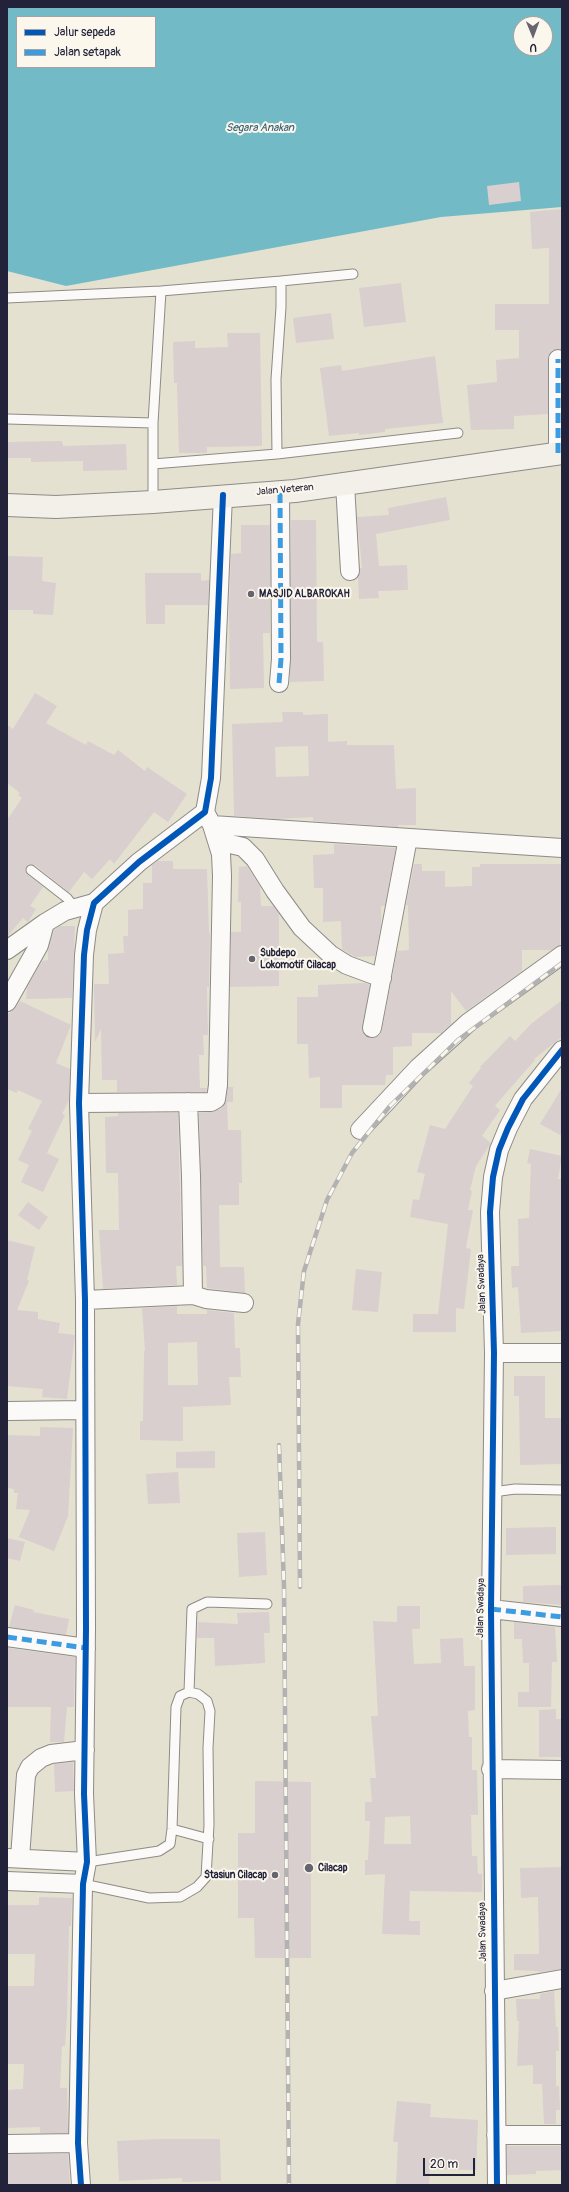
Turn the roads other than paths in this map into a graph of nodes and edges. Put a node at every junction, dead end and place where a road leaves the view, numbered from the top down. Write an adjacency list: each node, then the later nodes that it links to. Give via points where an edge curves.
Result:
1 (353, 274): 2 (lane)
2 (281, 281): 3 (lane); 10 (lane, via 276,379)
3 (161, 291): 4 (lane); 7 (lane)
4 (7, 298)
5 (558, 359): 9 (street)
6 (7, 419): 7 (lane)
7 (152, 423): 11 (lane)
8 (458, 433): 10 (lane)
9 (560, 453): 12 (main road, Jalan Veteran)
10 (277, 454): 11 (lane)
11 (153, 464): 15 (lane)
12 (345, 484): 13 (main road, Jalan Veteran); 17 (street)
13 (280, 492): 14 (main road, Jalan Veteran); 18 (street)
14 (222, 495): 15 (main road, Jalan Veteran); 19 (street)
15 (153, 502): 16 (main road, Jalan Veteran, via 56,507)
16 (7, 505)
17 (350, 571)
18 (279, 683)
19 (211, 826): 20 (street); 23 (street, via 138,862); 28 (street, via 243,847 255,859 302,928 331,955 347,965); 32 (street, via 221,854 222,876 218,1085 216,1099 211,1102)
20 (408, 838): 21 (street); 28 (street)
21 (562, 848)
22 (31, 870): 24 (lane, via 67,898)
23 (94, 903): 24 (street); 33 (street, via 87,930 83,969)
24 (75, 908): 25 (street)
25 (45, 923): 26 (street); 29 (street, via 39,945)
26 (7, 950)
27 (562, 955): 34 (street, via 469,1022 418,1068)
28 (382, 978): 30 (street)
29 (7, 1002)
30 (372, 1028)
31 (562, 1050): 38 (street, Jalan Swadaya, via 523,1099 498,1150 490,1212)
32 (188, 1102): 33 (street); 35 (street)
33 (79, 1103): 36 (street)
34 (360, 1130)
35 (193, 1295): 36 (street); 37 (street, via 206,1300)
36 (85, 1300): 40 (street)
37 (244, 1303)
38 (494, 1353): 39 (street); 43 (street, Jalan Swadaya)
39 (562, 1353)
40 (84, 1410): 41 (street); 48 (street)
41 (7, 1411)
42 (562, 1490): 43 (lane, via 515,1489)
43 (493, 1492): 45 (street, Jalan Swadaya)
44 (267, 1604): 49 (lane, via 207,1602 192,1609)
45 (491, 1609): 46 (street); 51 (street, Jalan Swadaya)
46 (562, 1617)
47 (7, 1637): 48 (street)
48 (86, 1648): 50 (street)
49 (189, 1692): 53 (lane, via 180,1696 176,1707); 54 (lane, via 198,1694 207,1701 210,1711)
50 (85, 1750): 55 (street, via 51,1754 30,1767 26,1775); 56 (street)
51 (491, 1769): 52 (street); 60 (street, Jalan Swadaya)
52 (562, 1770)
53 (172, 1830): 54 (lane); 56 (lane, via 170,1844 159,1851)
54 (209, 1839): 58 (lane, via 206,1877 197,1887 180,1896 150,1898)
55 (14, 1858): 56 (street)
56 (87, 1862): 58 (street)
57 (7, 1881): 58 (street)
58 (82, 1884): 63 (street)
59 (562, 1979): 60 (street)
60 (494, 1991): 61 (street, Jalan Swadaya)
61 (496, 2135): 62 (street); 66 (street, Jalan Swadaya)
62 (562, 2135)
63 (78, 2143): 64 (street); 65 (street)
64 (7, 2144)
65 (81, 2185)
66 (497, 2185)

